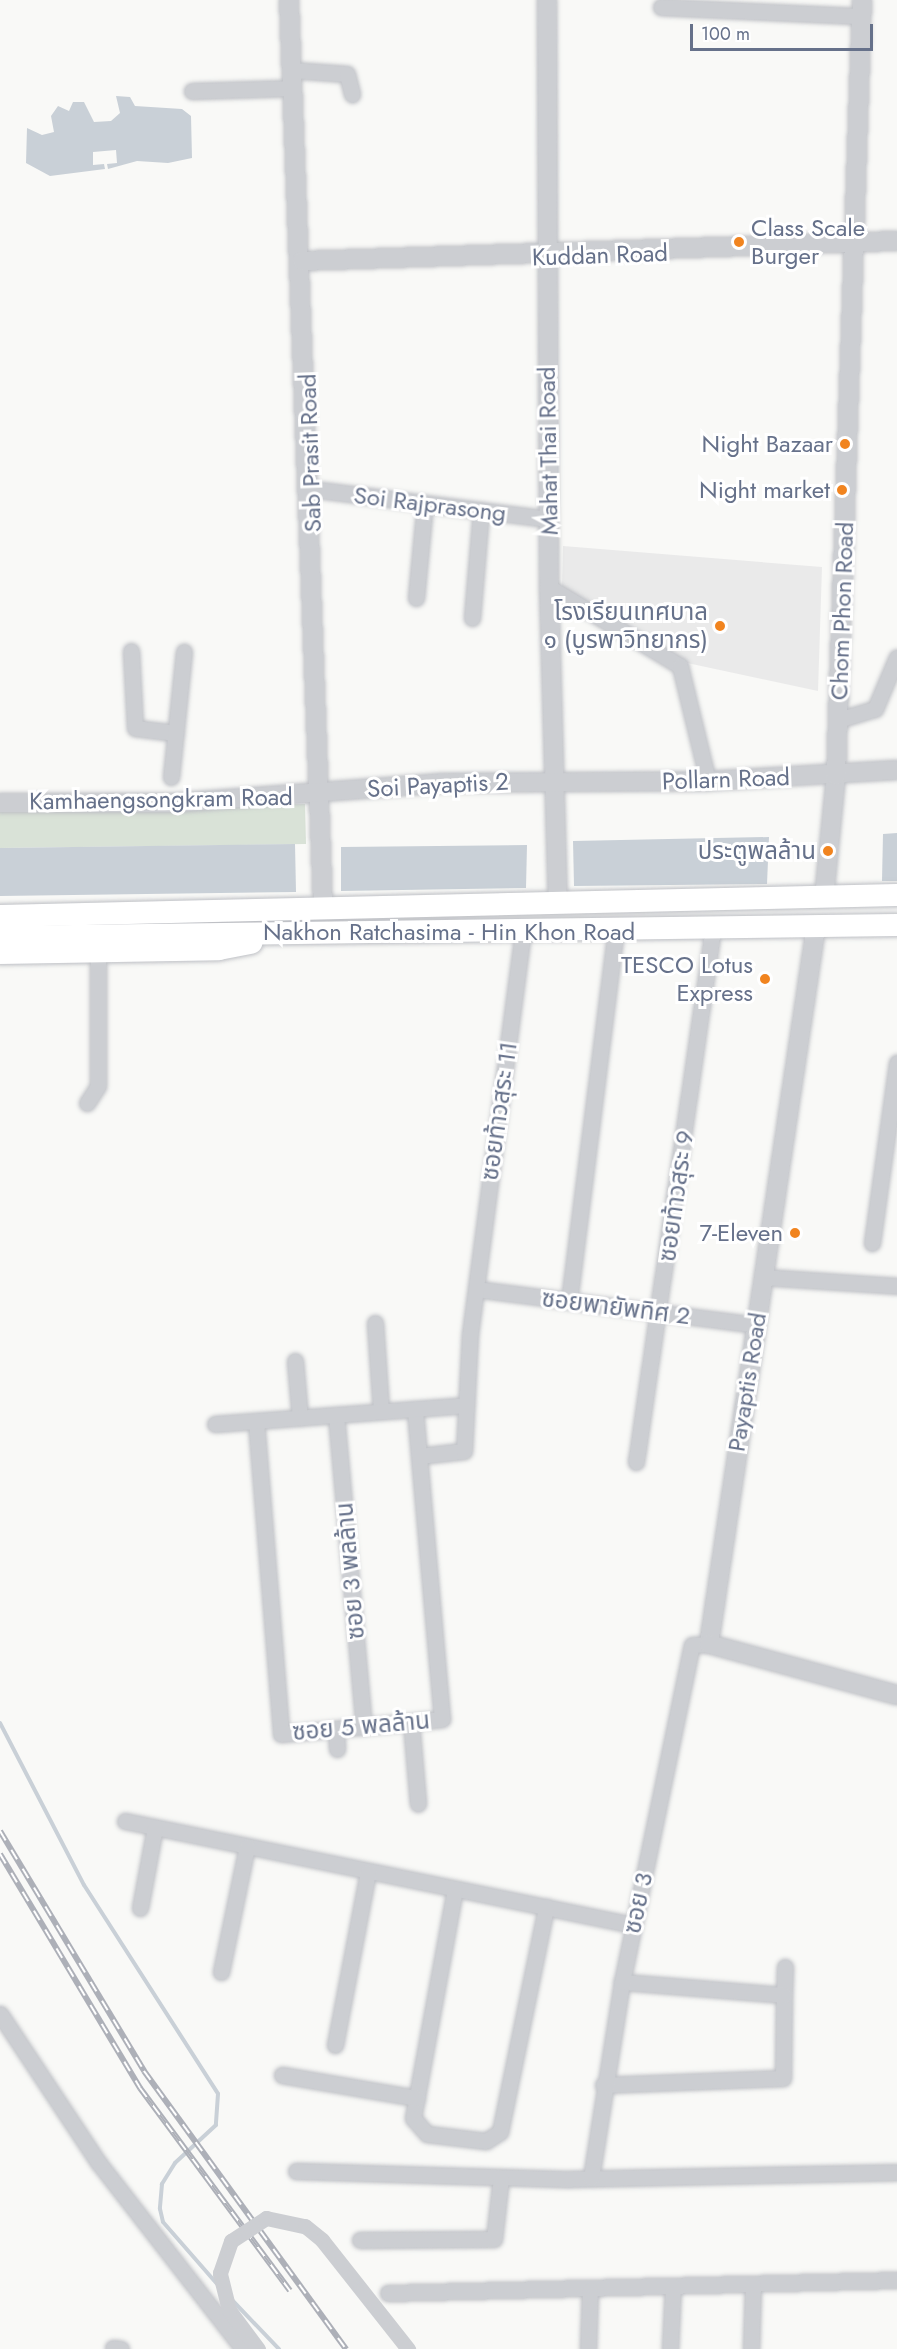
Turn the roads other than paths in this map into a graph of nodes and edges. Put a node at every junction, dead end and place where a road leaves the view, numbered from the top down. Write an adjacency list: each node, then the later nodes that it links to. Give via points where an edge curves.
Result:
1 (289, 0): 5 (street, Sab Prasit Road)
2 (547, 0): 11 (street, Mahat Thai Road)
3 (661, 7): 4 (street)
4 (862, 8): 9 (street, Chom Phon Road)
5 (292, 70): 6 (street, Sab Prasit Road); 8 (street, via 347,74)
6 (293, 88): 7 (street); 12 (street, Sab Prasit Road)
7 (192, 91)
8 (352, 94)
9 (857, 241): 10 (street, Kuddan Road); 11 (street, Kuddan Road); 23 (street, Chom Phon Road)
10 (897, 241)
11 (546, 257): 12 (street, Kuddan Road); 16 (street, Mahat Thai Road)
12 (302, 261): 13 (street, Sab Prasit Road)
13 (311, 489): 14 (street, Soi Rajprasong); 30 (street, Sab Prasit Road)
14 (425, 503): 15 (street, Soi Rajprasong); 18 (street)
15 (481, 510): 16 (street, Soi Rajprasong); 19 (street)
16 (549, 519): 17 (street, Mahat Thai Road)
17 (549, 587): 28 (street, via 680,666); 29 (street, Mahat Thai Road)
18 (416, 598)
19 (472, 618)
20 (132, 651): 24 (street, via 135,728)
21 (184, 652): 24 (street)
22 (896, 665): 23 (street, via 876,709)
23 (838, 720): 26 (street, Chom Phon Road)
24 (176, 733): 27 (street)
25 (897, 770): 26 (street, Pollarn Road)
26 (836, 776): 28 (street, Pollarn Road); 33 (street, Chom Phon Road)
27 (171, 777)
28 (708, 781): 29 (street, Pollarn Road)
29 (554, 782): 30 (street, Soi Payaptis 2, via 442,783); 35 (street, Mahat Thai Road)
30 (322, 793): 31 (street, Kamhaengsongkram Road, via 175,803); 36 (street, Sab Prasit Road)
31 (0, 803)
32 (897, 895): 33 (main road)
33 (824, 898): 35 (main road); 40 (main road)
34 (0, 902): 36 (main road, via 218,898)
35 (558, 902): 36 (main road)
36 (314, 906): 38 (main road)
37 (0, 916): 38 (main road)
38 (219, 922): 44 (main road, Nakhon Ratchasima - Hin Khon Road); 45 (main road, Nakhon Ratchasima - Hin Khon Road)
39 (897, 925): 40 (main road, Nakhon Ratchasima - Hin Khon Road)
40 (816, 927): 41 (main road, Nakhon Ratchasima - Hin Khon Road); 51 (street, Payaptis Road)
41 (713, 929): 42 (main road, Nakhon Ratchasima - Hin Khon Road); 55 (street, ซอยท้าวสุระ 9)
42 (616, 931): 43 (main road, Nakhon Ratchasima - Hin Khon Road); 54 (street)
43 (523, 932): 44 (main road, Nakhon Ratchasima - Hin Khon Road); 53 (street, ซอยท้าวสุระ 11)
44 (306, 934): 46 (main road, via 219,949)
45 (0, 937)
46 (98, 951): 47 (main road); 49 (street, via 98,1086)
47 (0, 952)
48 (897, 1063): 50 (street)
49 (87, 1103)
50 (872, 1243)
51 (763, 1277): 52 (street); 57 (street, Payaptis Road)
52 (897, 1286)
53 (476, 1289): 54 (street, ซอยพายัพทิศ 2); 59 (street, ซอยท้าวสุระ 11)
54 (569, 1301): 55 (street, ซอยพายัพทิศ 2)
55 (660, 1313): 57 (street, ซอยพายัพทิศ 2); 67 (street, ซอยท้าวสุระ 9)
56 (375, 1323): 61 (street)
57 (756, 1325): 68 (street, Payaptis Road)
58 (295, 1361): 63 (street)
59 (466, 1405): 60 (street); 66 (street, ซอยท้าวสุระ 11, via 464,1451)
60 (415, 1409): 61 (street); 66 (street, ซอย 5 พลล้าน)
61 (381, 1412): 62 (street)
62 (336, 1415): 63 (street); 71 (street, ซอย 3 พลล้าน)
63 (300, 1418): 64 (street)
64 (256, 1421): 65 (street); 72 (street, ซอย 5 พลล้าน, via 281,1734)
65 (216, 1424)
66 (419, 1456): 70 (street, ซอย 5 พลล้าน, via 442,1719)
67 (636, 1462)
68 (709, 1644): 69 (street); 82 (street, ซอย 3, via 692,1646)
69 (897, 1695)
70 (411, 1722): 71 (street, ซอย 5 พลล้าน); 74 (street)
71 (364, 1726): 72 (street, ซอย 5 พลล้าน)
72 (336, 1729): 73 (street)
73 (337, 1749)
74 (418, 1804)
75 (124, 1821): 76 (street)
76 (155, 1827): 77 (street); 81 (street)
77 (247, 1846): 78 (street); 84 (street)
78 (368, 1872): 79 (street); 88 (street)
79 (454, 1889): 80 (street); 91 (street)
80 (546, 1907): 82 (street); 91 (street, via 500,2132 486,2141 427,2134 413,2118)
81 (140, 1908)
82 (633, 1925): 85 (street, ซอย 3)
83 (785, 1966): 86 (street)
84 (221, 1972)
85 (622, 1982): 86 (street); 90 (street, ซอย 3)
86 (783, 1995): 90 (street, via 783,2078)
87 (0, 2014): 102 (street, via 98,2162)
88 (335, 2045)
89 (282, 2075): 91 (street)
90 (603, 2085): 95 (street, ซอย 3)
91 (417, 2098)
92 (296, 2171): 94 (street)
93 (897, 2172): 95 (street)
94 (501, 2178): 95 (street); 96 (street, via 494,2239)
95 (591, 2178)
96 (360, 2240)
97 (897, 2280): 98 (street)
98 (753, 2285): 99 (street); 107 (street)
99 (673, 2286): 100 (street); 106 (street)
100 (590, 2290): 101 (street); 105 (street)
101 (388, 2293)
102 (243, 2349)
103 (258, 2349): 104 (street, bridge, via 229,2310 220,2273 231,2241 266,2218 305,2226 322,2240)
104 (408, 2349)
105 (588, 2349)
106 (670, 2349)
107 (752, 2349)

